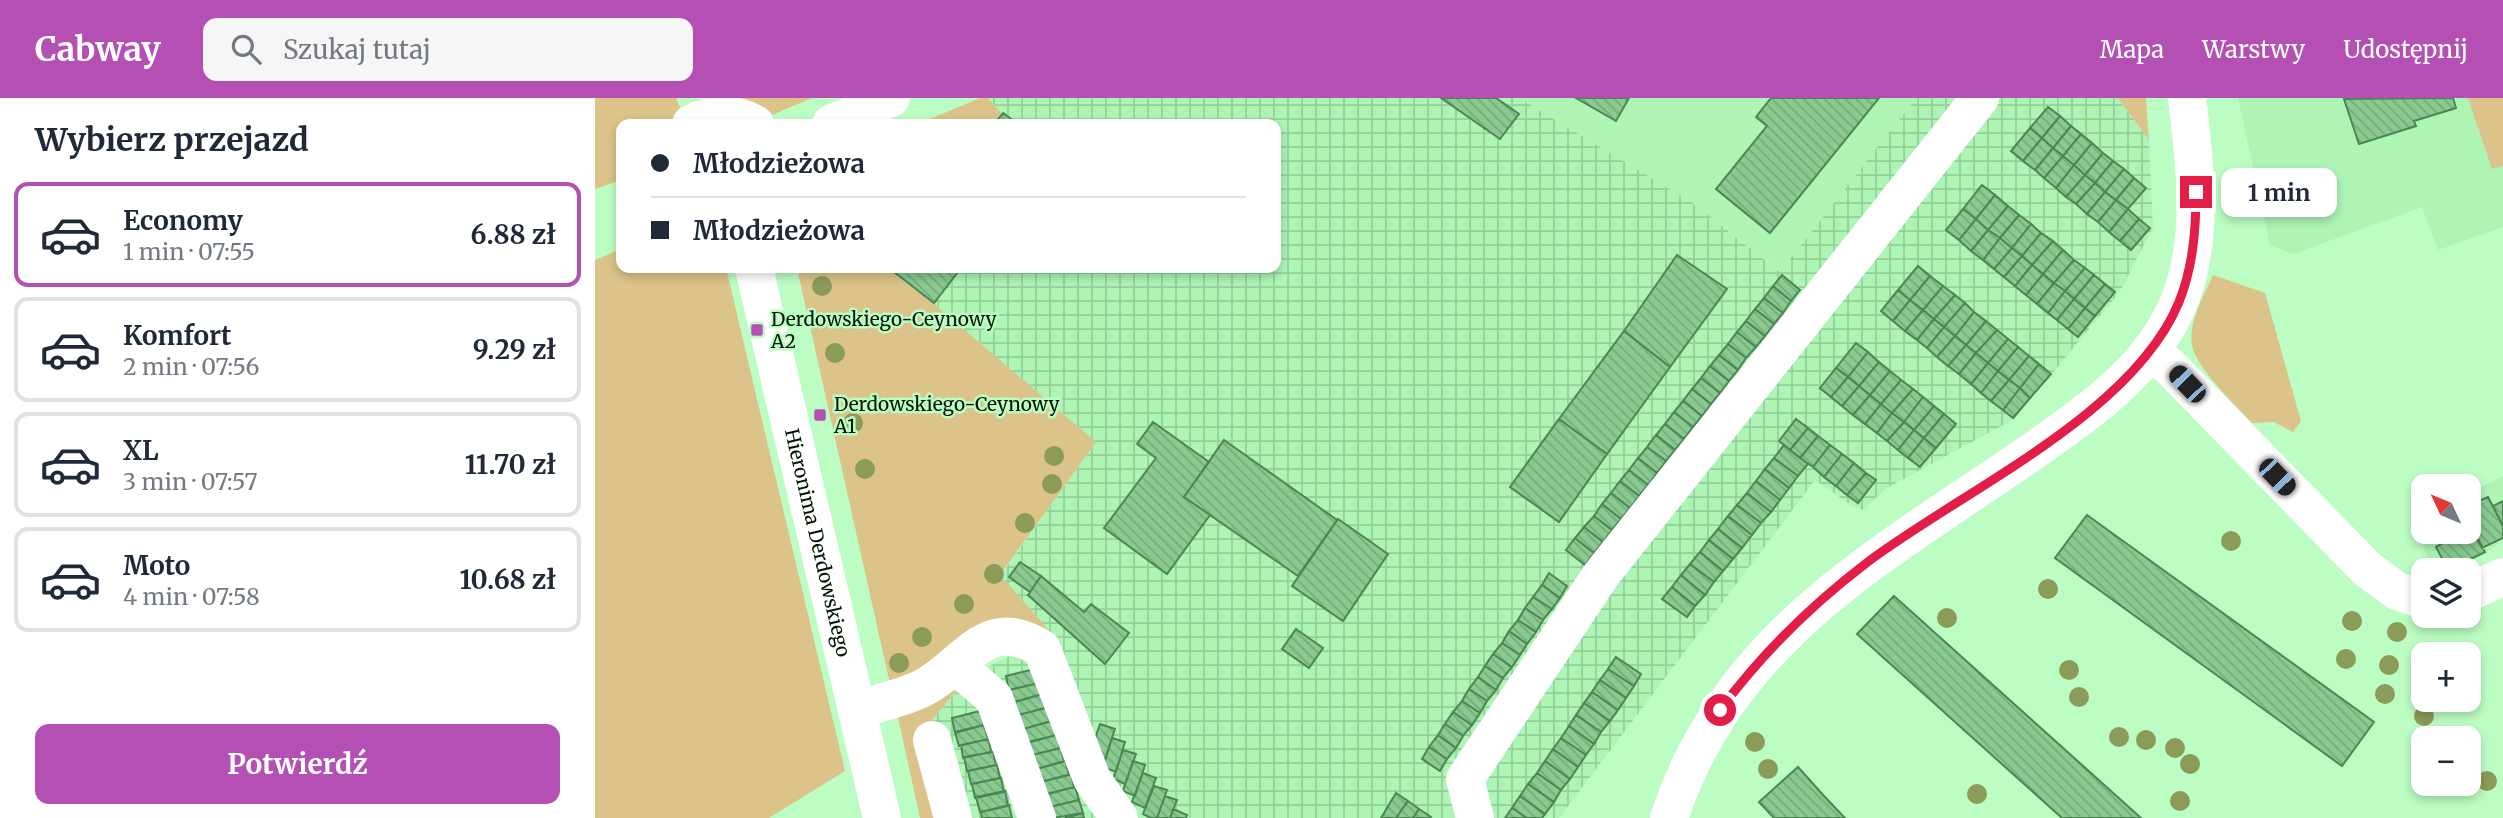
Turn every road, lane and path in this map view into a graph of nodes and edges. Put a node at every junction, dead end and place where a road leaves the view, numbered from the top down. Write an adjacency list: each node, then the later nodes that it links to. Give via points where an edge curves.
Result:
1 (891, 98): 6 (street)
2 (1980, 98): 19 (street, via 1601,575 1465,779)
3 (2187, 98): 8 (street, via 2196,226 2179,302)
4 (701, 113): 5 (street)
5 (745, 119)
6 (843, 119)
7 (755, 273): 13 (street, Hieronima Derdowskiego)
8 (2150, 351): 11 (street, via 2367,569); 20 (street, via 2089,412 1870,561 1788,629 1720,710 1686,772)
9 (2503, 577): 10 (street)
10 (2481, 587)
11 (2411, 596)
12 (954, 664): 13 (street, via 922,689); 17 (street, via 994,698); 18 (street, via 983,640 1001,636 1042,649 1092,779)
13 (859, 709): 15 (street, Hieronima Derdowskiego)
14 (932, 740): 16 (street)
15 (882, 818)
16 (953, 818)
17 (1037, 818)
18 (1119, 818)
19 (1475, 818)
20 (1669, 818)

